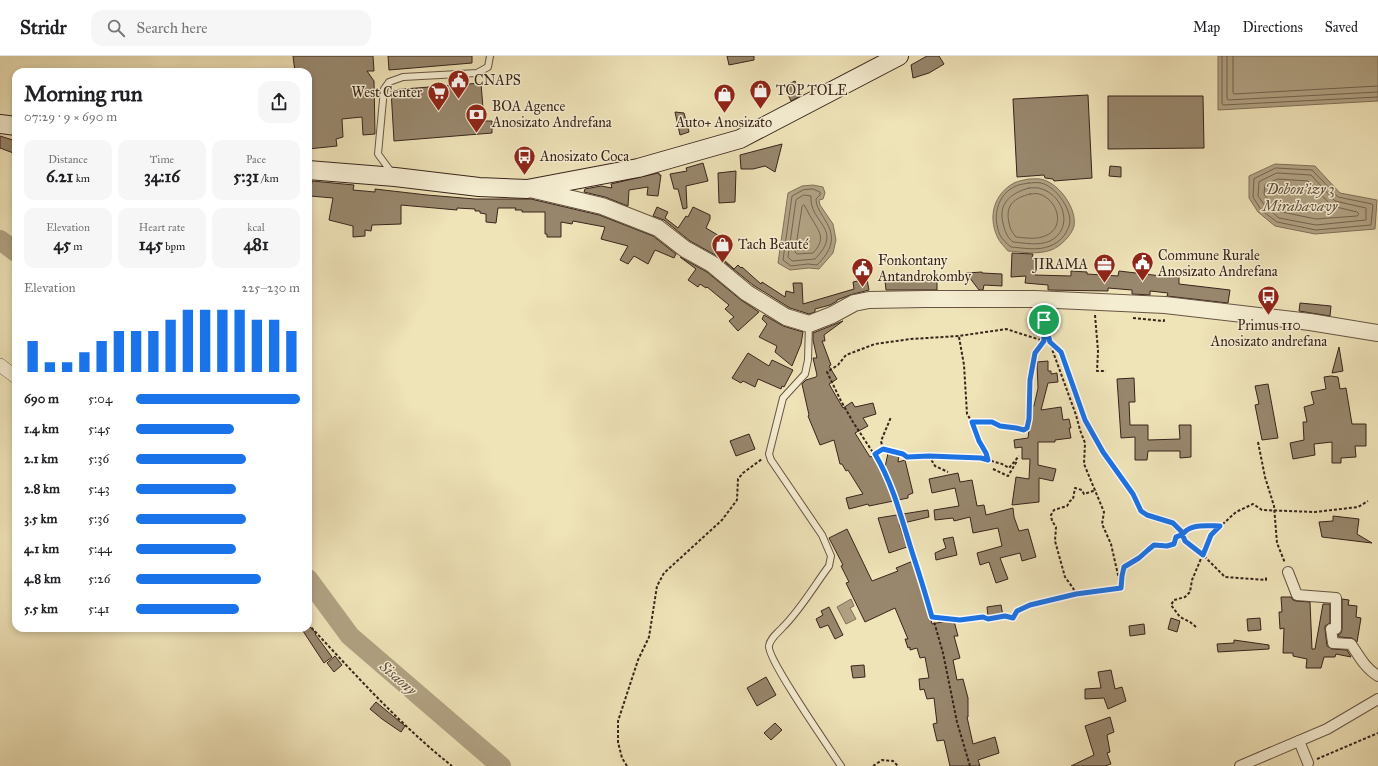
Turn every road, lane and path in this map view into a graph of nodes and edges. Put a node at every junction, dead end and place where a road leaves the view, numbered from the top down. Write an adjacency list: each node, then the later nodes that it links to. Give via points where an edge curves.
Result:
1 (490, 56): 6 (lane, via 488,67 477,73 402,77 389,82 384,89 378,154)
2 (899, 56): 7 (main road, via 740,139 638,168)
3 (0, 124): 4 (main road)
4 (12, 126)
5 (312, 170): 6 (main road)
6 (395, 177): 7 (main road, via 479,187)
7 (530, 188): 13 (street, via 602,206 658,228 712,264 747,293 786,317)
8 (1036, 299): 9 (street); 12 (path); 13 (street, via 869,300 854,303)
9 (1165, 305): 11 (path, via 1164,321); 14 (street, via 1310,322)
10 (1095, 315): 19 (path, via 1097,371)
11 (1126, 318)
12 (1044, 320): 16 (path); 17 (path)
13 (809, 324): 25 (lane, via 808,360 804,374 783,398)
14 (1378, 333)
15 (959, 336): 16 (path, via 1006,329); 22 (path, via 964,365 966,414); 26 (path, via 875,344 846,355 838,365 827,372 841,402)
16 (1044, 341): 22 (path, via 1035,353 1030,380 1027,428 1024,430 992,422)
17 (1050, 342): 31 (path, via 1086,443 1084,464); 35 (path, via 1061,352 1085,420 1103,452 1133,494 1141,511 1173,523)
18 (0, 365): 20 (street)
19 (1106, 371)
20 (12, 374)
21 (891, 417): 24 (path, via 881,441)
22 (972, 422): 28 (path)
23 (1258, 442): 33 (path)
24 (883, 449): 26 (path); 27 (path, via 907,457)
25 (769, 454): 51 (path, via 743,473 738,479 737,500 722,520 664,572 657,586 649,637 638,660 618,721 618,742); 52 (lane, via 822,535 830,556 829,566 788,622 771,640 768,648 772,659)
26 (875, 454): 42 (path, via 893,492)
27 (929, 456): 28 (path); 30 (path, via 935,466)
28 (988, 460): 29 (path, via 1009,468 1019,456 1008,476)
29 (993, 469)
30 (948, 472)
31 (1096, 490): 40 (path, via 1104,512 1102,524 1112,544); 41 (path, via 1084,494 1082,490 1075,488 1073,499 1067,506 1054,510 1051,515 1056,527 1055,541 1065,577)
32 (1368, 501): 33 (path, via 1358,507 1314,512)
33 (1274, 511): 34 (path, via 1262,510 1253,504 1236,512); 37 (path, via 1277,543)
34 (1220, 526): 35 (path, via 1201,526 1187,530); 36 (path, via 1211,535)
35 (1182, 535): 36 (path, via 1185,541); 40 (path, via 1176,537 1174,544 1154,545 1124,567)
36 (1203, 555): 39 (path, via 1225,577 1266,580); 43 (path, via 1192,580 1190,592 1185,597 1174,600 1171,606 1180,617)
37 (1283, 560)
38 (1288, 572): 45 (street, via 1297,595 1336,598 1336,629 1331,629 1333,643 1351,644 1362,662)
39 (1266, 576)
40 (1121, 588): 41 (path)
41 (1076, 594): 42 (path, via 1030,605 1017,611 1013,618 1005,616 960,620)
42 (932, 617): 55 (path, via 944,653 957,722)
43 (1196, 627)
44 (312, 628): 50 (path, via 376,696)
45 (1378, 676)
46 (1378, 699): 48 (street, via 1327,729)
47 (1378, 733): 49 (path)
48 (1299, 741): 49 (street); 56 (street)
49 (1308, 763)
50 (452, 766)
51 (627, 766)
52 (841, 766)
53 (873, 766): 54 (path, via 882,760 892,761)
54 (898, 766)
55 (970, 766)
56 (1240, 766)

